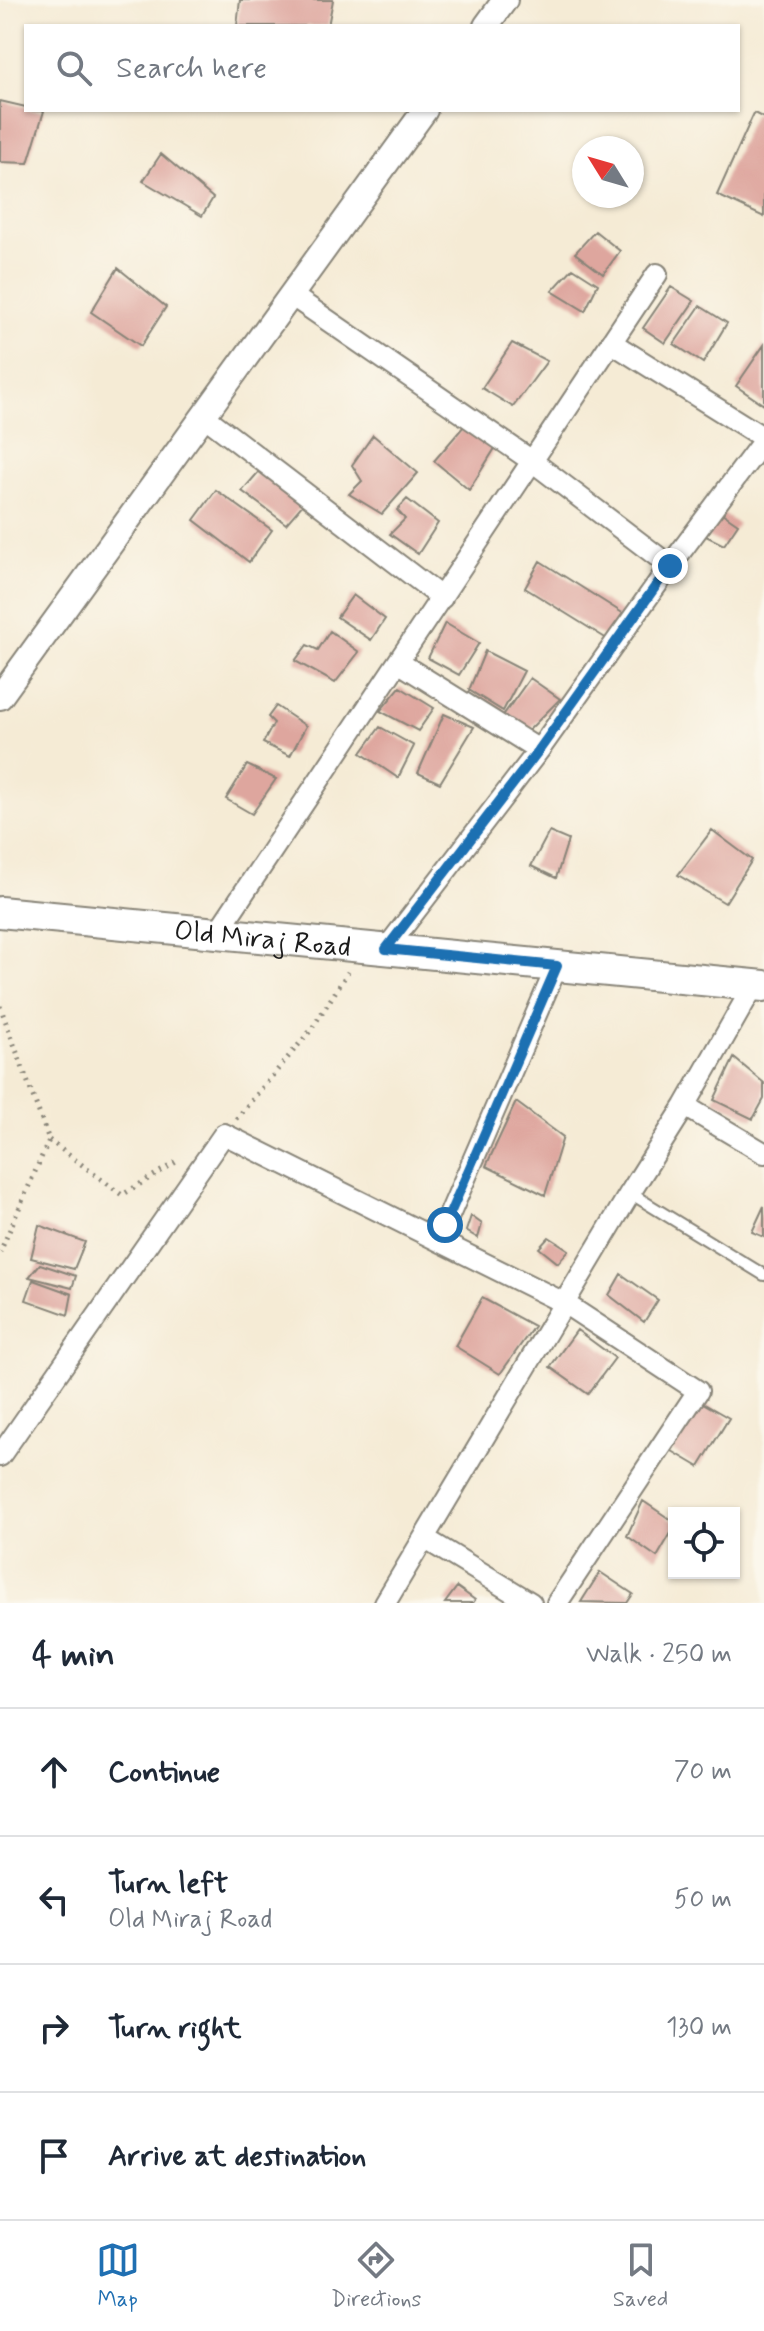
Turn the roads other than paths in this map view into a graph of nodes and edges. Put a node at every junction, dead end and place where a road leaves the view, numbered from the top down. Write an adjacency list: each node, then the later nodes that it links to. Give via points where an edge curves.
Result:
1 (505, 0): 2 (street)
2 (487, 24)
3 (424, 112): 5 (street)
4 (657, 274): 6 (street)
5 (291, 295): 7 (street); 9 (street)
6 (612, 343): 8 (street); 9 (street)
7 (204, 416): 11 (street); 13 (street)
8 (764, 439): 10 (street)
9 (532, 461): 10 (street); 11 (street)
10 (670, 566): 14 (street)
11 (442, 598): 12 (street)
12 (398, 662): 14 (street); 16 (street)
13 (0, 697)
14 (539, 750): 17 (street)
15 (0, 912): 16 (main road, Old Miraj Road)
16 (217, 933): 17 (main road, Old Miraj Road)
17 (375, 948): 18 (main road, Old Miraj Road)
18 (557, 966): 19 (main road, Old Miraj Road); 23 (street)
19 (759, 986): 20 (street)
20 (685, 1106): 21 (street); 22 (street)
21 (764, 1153)
22 (630, 1193): 24 (lane); 25 (street)
23 (445, 1225)
24 (764, 1275)
25 (564, 1303): 26 (street, via 224,1134); 27 (street); 30 (street, via 698,1391)
26 (0, 1456)
27 (424, 1538): 28 (street); 29 (street)
28 (385, 1603)
29 (531, 1603)
30 (557, 1603)

